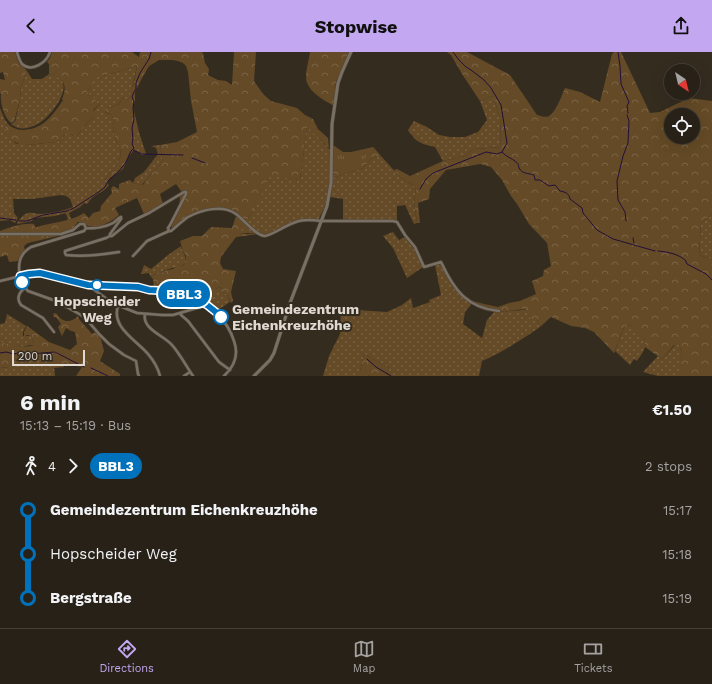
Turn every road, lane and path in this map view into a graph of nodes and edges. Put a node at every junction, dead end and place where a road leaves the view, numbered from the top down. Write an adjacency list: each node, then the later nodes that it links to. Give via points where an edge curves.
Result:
1 (17, 52): 2 (street, via 22,63 29,67 43,63)
2 (50, 52)
3 (351, 52): 4 (street, via 338,83 332,124 330,187)
4 (321, 221): 6 (street, via 310,219 294,222 264,236 258,234 231,211 220,209 188,217); 17 (street, via 395,221 416,249 424,267 441,262 460,294 478,306); 28 (street, via 274,353)
5 (85, 229): 7 (street, via 82,223 72,231 61,234); 8 (street, via 105,226 121,217); 11 (street, via 31,247 20,260)
6 (169, 231): 8 (street, via 168,228 186,192 128,223); 10 (street, via 147,241)
7 (0, 234)
8 (110, 236): 9 (street, via 64,253 83,256)
9 (119, 252)
10 (133, 256)
11 (20, 276): 12 (street); 13 (street, via 40,273); 14 (street)
12 (0, 281)
13 (88, 285): 15 (street, via 168,291 188,295); 16 (street)
14 (25, 288): 20 (street, via 18,296 19,302 43,318); 23 (street, via 81,315 109,344 136,362)
15 (207, 305): 18 (street); 21 (street, via 221,317 233,337 236,361)
16 (118, 306): 19 (street); 24 (street, via 120,325 152,358)
17 (499, 311)
18 (180, 312): 19 (street, via 169,315); 21 (street, via 219,362)
19 (145, 314): 22 (street, via 146,323 172,345)
20 (54, 332)
21 (230, 370): 27 (street)
22 (190, 372): 25 (street); 26 (street)
23 (139, 376)
24 (160, 376)
25 (184, 376)
26 (193, 376)
27 (224, 376)
28 (254, 376)

